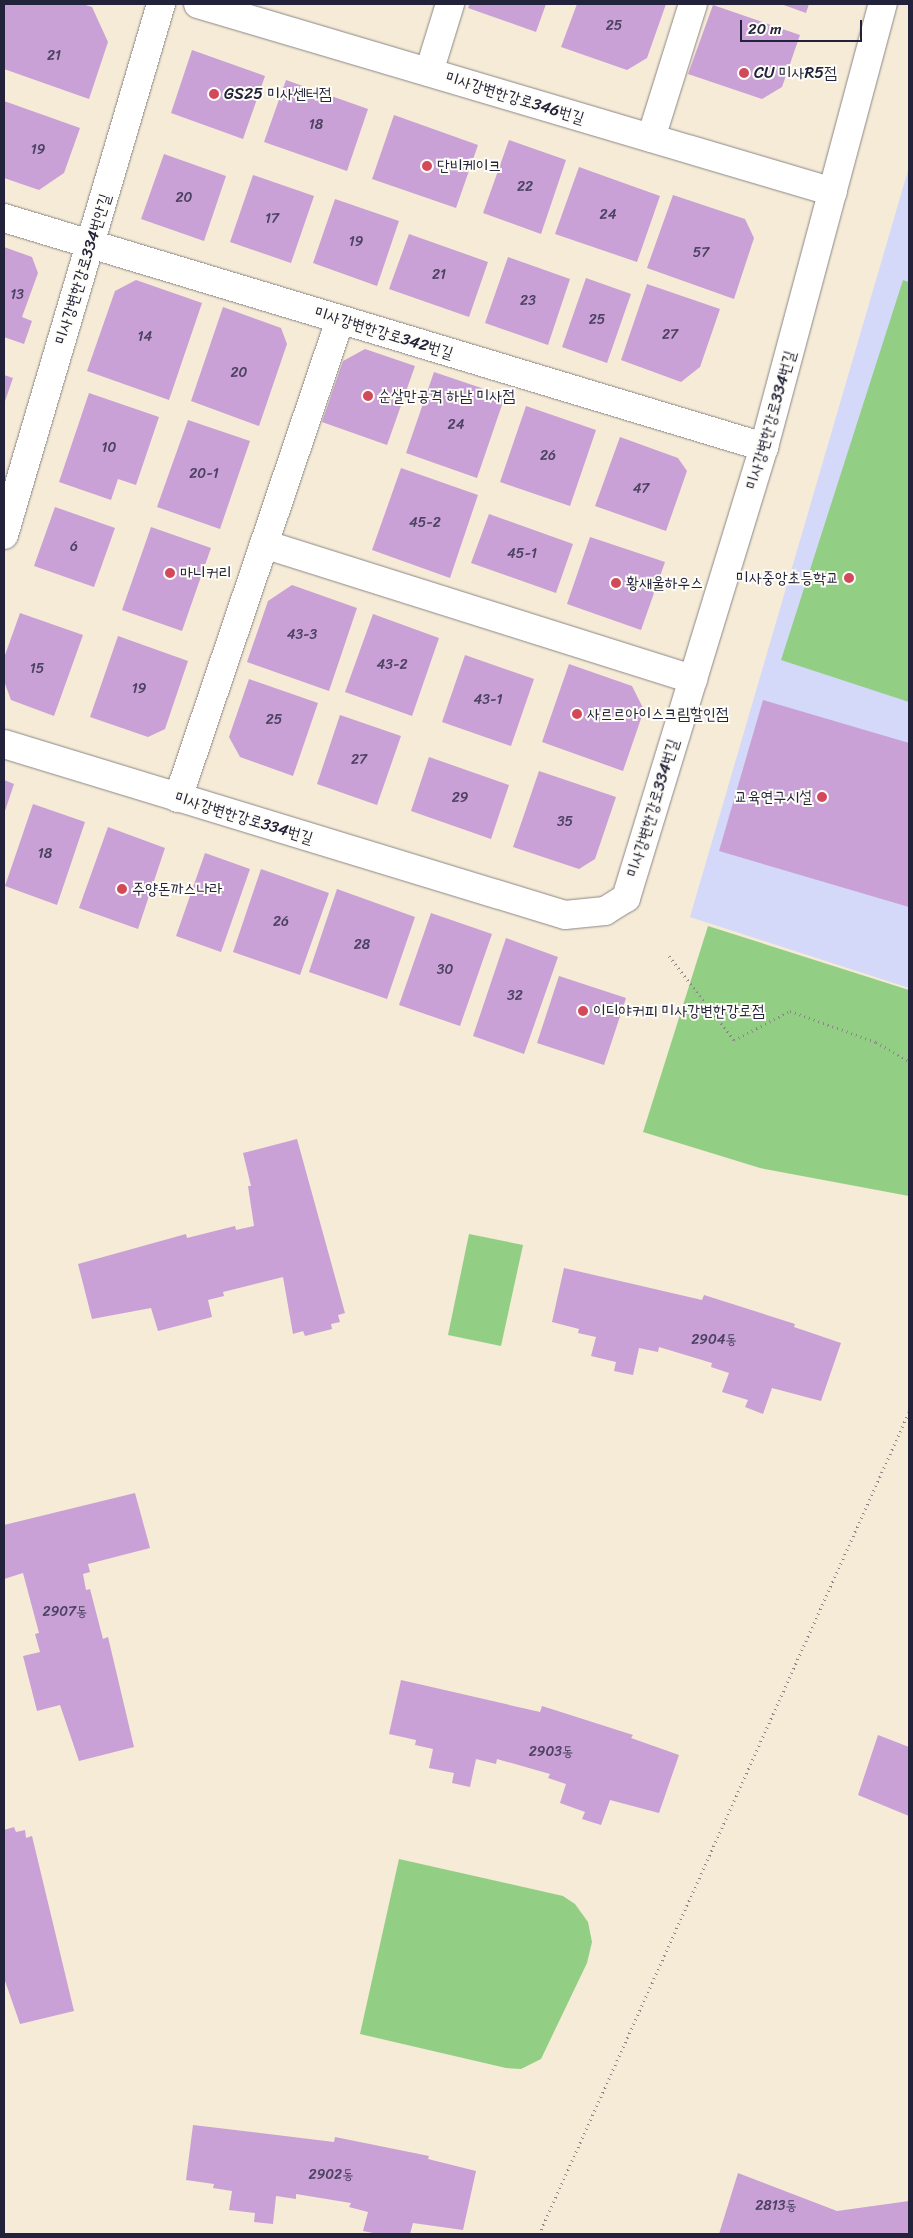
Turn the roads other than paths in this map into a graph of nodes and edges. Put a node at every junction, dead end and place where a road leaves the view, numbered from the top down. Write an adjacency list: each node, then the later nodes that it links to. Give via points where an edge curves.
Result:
1 (162, 4): 10 (street, 미사강변한강로334번안길)
2 (198, 4): 6 (street, 미사강변한강로346번길)
3 (450, 4): 6 (street)
4 (693, 4): 7 (street)
5 (883, 4): 8 (street, 미사강변한강로334번길)
6 (429, 72): 7 (street, 미사강변한강로346번길)
7 (651, 138): 8 (street, 미사강변한강로346번길)
8 (833, 192): 12 (street, 미사강변한강로334번길)
9 (4, 218): 10 (street, 미사강변한강로342번길)
10 (90, 244): 11 (street, 미사강변한강로342번길); 13 (street, 미사강변한강로334번안길)
11 (340, 320): 12 (street, 미사강변한강로342번길); 14 (street)
12 (764, 447): 15 (street, 미사강변한강로334번길)
13 (4, 534)
14 (264, 544): 15 (street); 17 (street)
15 (692, 679): 17 (street, 미사강변한강로334번길, via 626,898 605,911 588,915 565,915)
16 (4, 744): 17 (street, 미사강변한강로334번길)
17 (178, 798)

